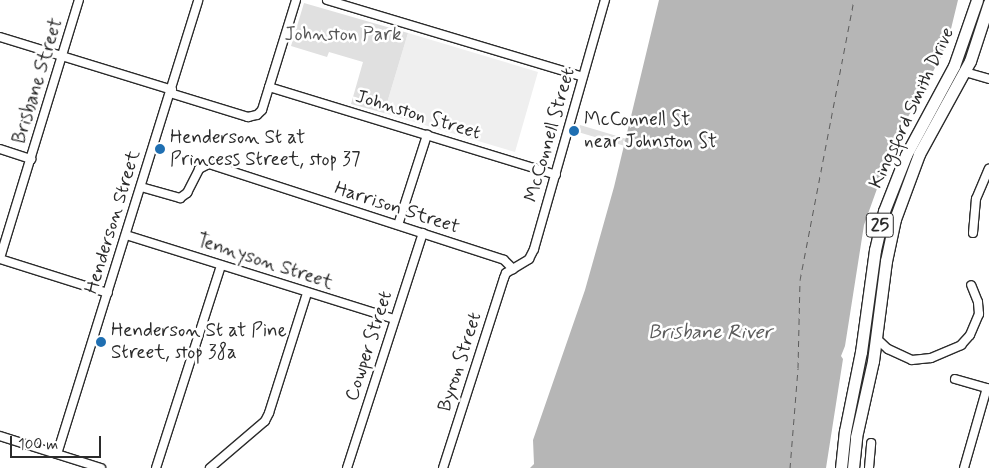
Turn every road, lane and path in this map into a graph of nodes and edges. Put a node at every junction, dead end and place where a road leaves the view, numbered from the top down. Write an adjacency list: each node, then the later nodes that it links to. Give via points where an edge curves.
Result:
1 (79, 0): 9 (street, Brisbane Street)
2 (198, 0): 14 (street, Henderson Street)
3 (296, 0): 13 (street)
4 (327, 0): 11 (street)
5 (605, 0): 11 (street, McConnell Street)
6 (976, 0): 45 (highway, Kingsford Smith Drive / 25, via 954,66 911,143 884,211)
7 (989, 2): 10 (highway, Kingsford Smith Drive / 25)
8 (0, 37): 9 (street)
9 (62, 57): 14 (street); 17 (street, Brisbane Street)
10 (965, 72): 12 (street); 32 (highway, Kingsford Smith Drive / 25, via 920,154 899,204 886,260)
11 (583, 77): 19 (street, McConnell Street)
12 (989, 79)
13 (270, 87): 14 (street, via 262,110 248,117); 15 (street, Johnston Street)
14 (171, 91): 20 (street, Henderson Street)
15 (427, 135): 19 (street, Johnston Street); 21 (street)
16 (0, 149): 17 (street)
17 (31, 159): 25 (street, Brisbane Street)
18 (989, 169): 23 (street, via 976,199)
19 (556, 175): 27 (street, McConnell Street, via 532,254)
20 (141, 187): 21 (street, Harrison Street, via 180,198 199,169 209,164); 24 (street, Henderson Street)
21 (398, 225): 22 (street, Harrison Street)
22 (423, 233): 27 (street, Harrison Street, via 504,260); 31 (street, Cowper Street)
23 (973, 233)
24 (126, 235): 26 (street, Tennyson Street); 29 (street, Henderson Street)
25 (0, 259): 29 (street)
26 (221, 265): 30 (street, Tennyson Street); 41 (street)
27 (513, 269): 44 (street, Byron Street, via 502,282)
28 (971, 285): 33 (street, via 979,314 963,344 920,360 907,359)
29 (108, 293): 39 (street, Henderson Street)
30 (307, 293): 31 (street, Tennyson Street); 42 (street, via 269,413)
31 (394, 320): 43 (street, Cowper Street)
32 (876, 338): 33 (street); 34 (highway, Kingsford Smith Drive / 25)
33 (888, 349): 34 (street)
34 (874, 353): 46 (highway, Kingsford Smith Drive / 25, via 856,437)
35 (955, 379): 36 (street)
36 (988, 388): 48 (street)
37 (0, 436): 39 (street)
38 (871, 443): 47 (street)
39 (58, 454): 40 (street)
40 (101, 468)
41 (156, 468)
42 (210, 468)
43 (348, 468)
44 (443, 468)
45 (841, 468)
46 (853, 468)
47 (869, 468)
48 (964, 468)

